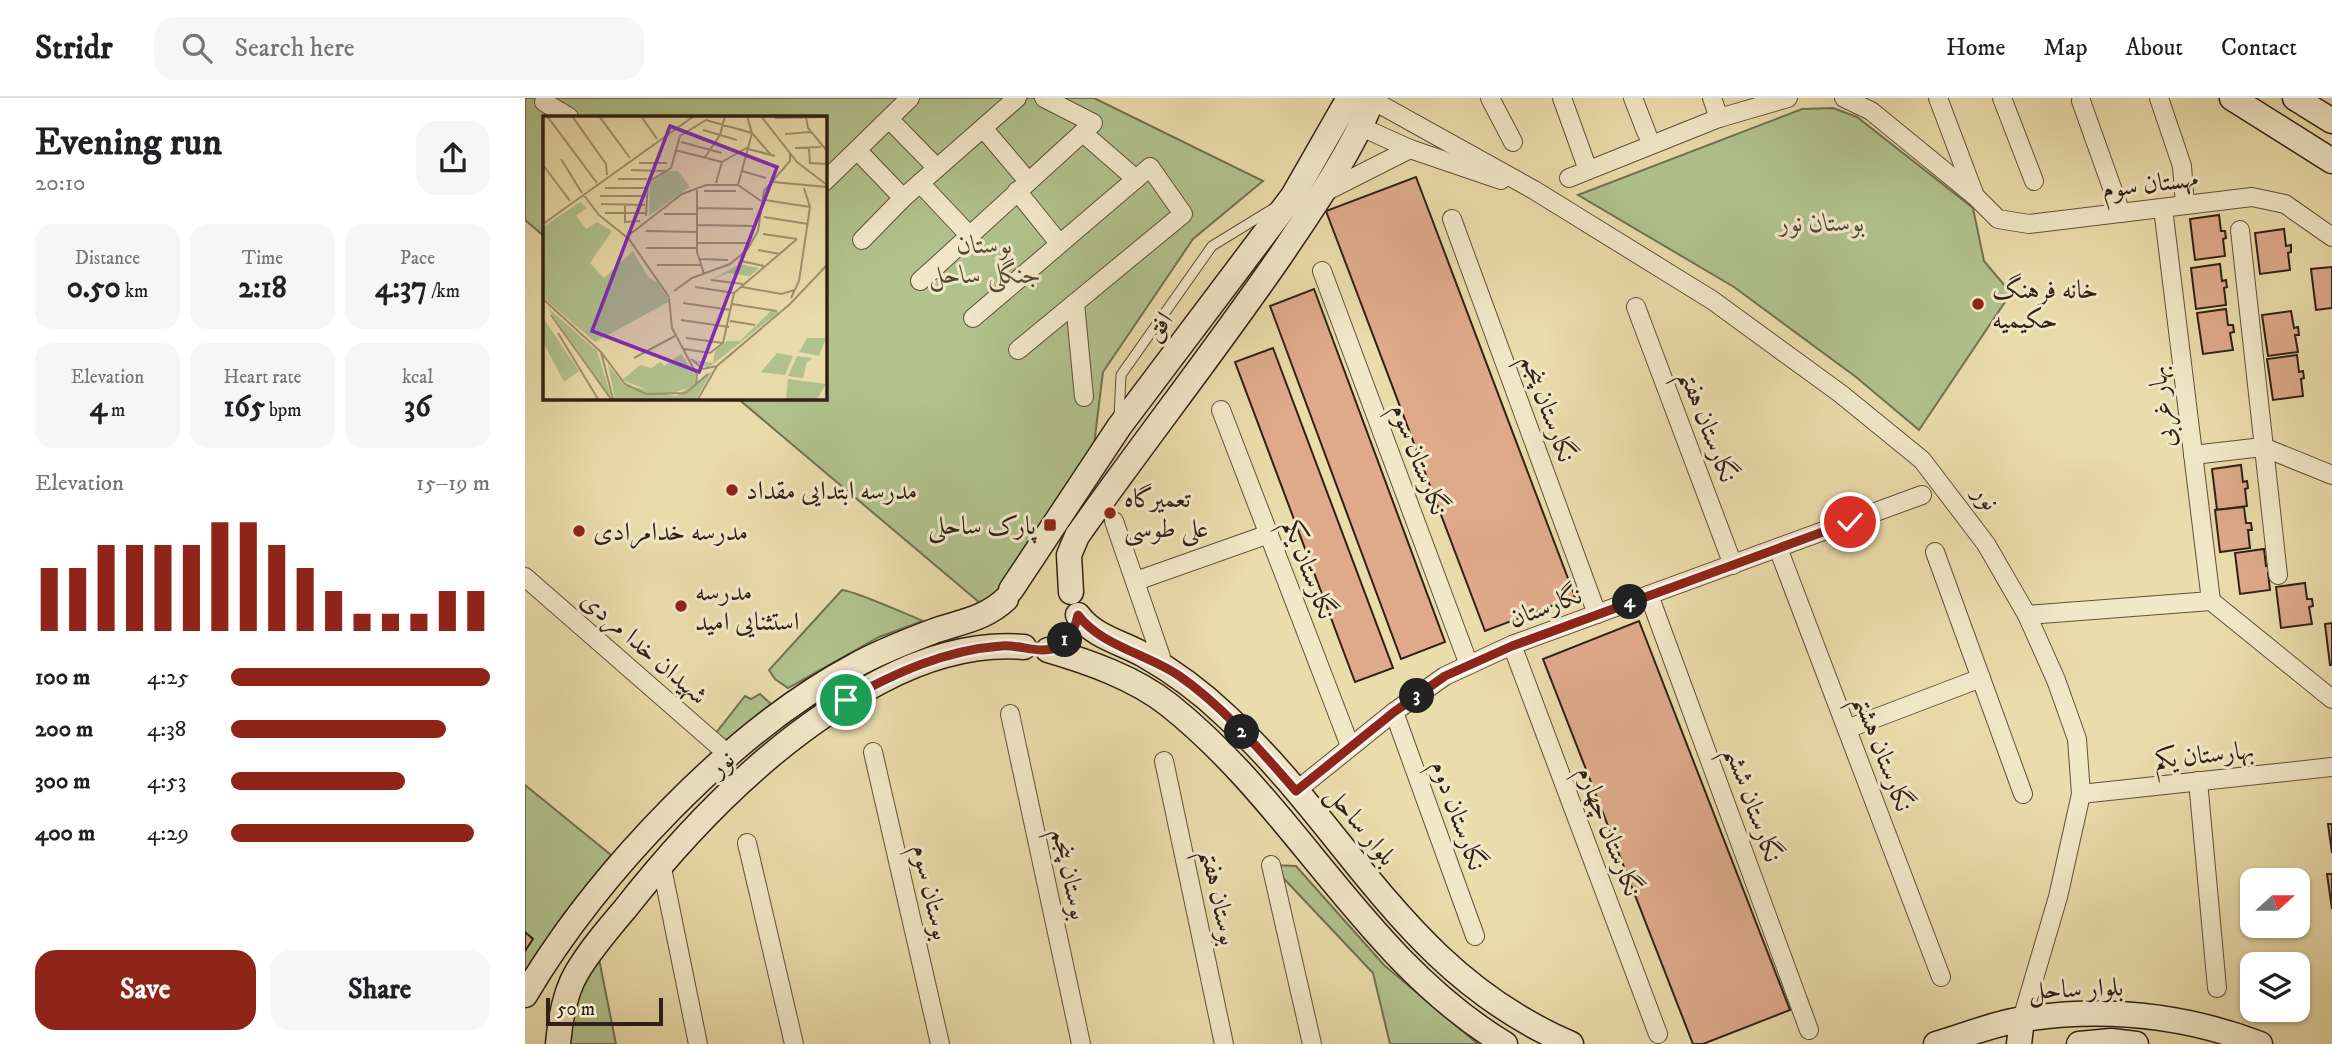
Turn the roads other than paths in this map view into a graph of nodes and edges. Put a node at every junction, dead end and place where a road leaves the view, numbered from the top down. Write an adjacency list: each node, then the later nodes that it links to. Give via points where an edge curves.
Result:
1 (910, 98): 21 (street)
2 (1017, 98): 23 (street)
3 (1044, 98): 24 (street, via 1093,123)
4 (1490, 98): 26 (street)
5 (1562, 98): 31 (street)
6 (1633, 98): 25 (street)
7 (1711, 98): 20 (street)
8 (1782, 98): 9 (street); 20 (street)
9 (1788, 98)
10 (1844, 98): 41 (street, مهستان سوم, via 1871,111)
11 (1938, 98): 41 (street)
12 (2001, 98): 35 (street)
13 (2159, 98): 43 (street, via 2182,166)
14 (2232, 98): 29 (main road)
15 (2295, 98): 22 (main road)
16 (2081, 101): 45 (street)
17 (544, 102): 19 (street)
18 (1360, 106): 27 (street); 38 (street); 39 (main road); 40 (main road, افق)
19 (567, 116)
20 (1719, 118): 31 (street)
21 (889, 119): 28 (street); 30 (street)
22 (2332, 121)
23 (983, 128): 30 (street); 37 (street)
24 (1083, 133): 33 (street); 37 (street)
25 (1647, 134)
26 (1513, 142)
27 (1410, 149): 38 (street); 39 (street)
28 (857, 150): 34 (street); 42 (street)
29 (2332, 161)
30 (937, 167): 36 (street)
31 (1588, 170): 32 (street)
32 (1569, 178)
33 (1136, 179): 51 (street); 54 (street, via 1150,167 1183,214)
34 (826, 180)
35 (2034, 181)
36 (920, 183): 42 (street); 48 (street)
37 (1023, 186): 48 (street); 51 (street)
38 (1534, 190): 78 (street, نور, via 1712,300 1922,460 1986,544)
39 (1320, 195): 76 (main road, via 1219,346 1077,536 1069,555)
40 (1293, 196): 60 (main road, افق); 60 (lane, via 1212,246 1121,375)
41 (1975, 196): 45 (street, مهستان سوم, via 1998,219 2013,224)
42 (903, 198): 50 (street)
43 (2185, 205): 44 (street, مهستان سوم); 49 (street, مهستان سوم, via 2252,197 2285,204)
44 (2163, 208): 45 (street, مهستان سوم); 62 (street, بهار غربی)
45 (2120, 213)
46 (1451, 219): 77 (street, نگارستان پنجم)
47 (2240, 230): 61 (street)
48 (969, 235): 53 (street)
49 (2332, 237)
50 (862, 240)
51 (1059, 243): 56 (street)
52 (1322, 271): 82 (street, نگارستان سوم)
53 (920, 281)
54 (1075, 303): 57 (street); 58 (street)
55 (1636, 307): 69 (street, نگارستان هفتم)
56 (973, 318)
57 (1018, 350)
58 (1084, 397)
59 (1221, 410): 66 (street, نگارستان یکم)
60 (1119, 427): 73 (main road, افق)
61 (2263, 447): 62 (street); 63 (street); 70 (street)
62 (2193, 455): 75 (street, بهار غربی)
63 (2332, 475)
64 (1921, 495): 67 (street, نگارستان)
65 (1114, 521): 72 (street)
66 (1269, 534): 72 (street); 88 (street, نگارستان یکم)
67 (1778, 548): 69 (street, نگارستان); 87 (street, نگارستان هشتم)
68 (1935, 552): 83 (street)
69 (1733, 565): 74 (street, نگارستان)
70 (2278, 575)
71 (525, 577): 90 (street, شهیدان خدا مردی)
72 (1136, 581): 81 (street)
73 (1008, 594): 76 (main road, via 1029,578 1040,576 1062,583); 80 (main road, via 1003,610 1007,631); 90 (main road, نور, via 986,615 856,665 783,712)
74 (1649, 595): 77 (street, نگارستان); 108 (street, نگارستان ششم)
75 (2211, 601): 78 (street); 84 (street)
76 (1074, 603): 80 (main road, via 1069,638); 94 (main road, بلوار ساحل, via 1086,626 1178,675 1225,714)
77 (1597, 614): 79 (street, نگارستان)
78 (2027, 615): 96 (street, نور, via 2077,739)
79 (1512, 646): 82 (street, نگارستان); 109 (street, نگارستان چهارم)
80 (1036, 649): 99 (main road, نور, via 1003,645 944,655 846,700 790,741); 118 (main road, via 1087,661 1167,703 1234,766 1374,934 1427,988)
81 (1161, 657)
82 (1469, 665): 85 (street, نگارستان)
83 (1981, 678): 87 (street); 95 (street)
84 (2332, 699)
85 (1394, 712): 88 (street, نگارستان); 101 (street, نگارستان دوم)
86 (1010, 714): 115 (street, بوستان پنجم)
87 (1847, 729): 103 (street, نگارستان هشتم)
88 (1350, 746): 94 (street, نگارستان)
89 (873, 752): 114 (street, بوستان سوم)
90 (730, 756): 97 (main road, نور)
91 (1164, 761): 116 (street, بوستان هفتم)
92 (2332, 767): 93 (street, بهارستان یکم)
93 (2197, 781): 96 (street, بهارستان یکم); 104 (street)
94 (1296, 791): 106 (main road, بلوار ساحل, via 1398,916 1444,964)
95 (2023, 793)
96 (2081, 794): 107 (street, نور, via 2059,897)
97 (641, 843): 99 (main road); 105 (main road, نور, via 576,920)
98 (747, 843): 113 (street)
99 (661, 863): 102 (main road, نور); 112 (street)
100 (1271, 865): 117 (street)
101 (1475, 936)
102 (575, 974): 110 (main road); 111 (main road, نور)
103 (1941, 977)
104 (2217, 988)
105 (525, 995)
106 (1496, 1005): 118 (main road); 119 (main road, بلوار ساحل)
107 (2022, 1019): 120 (main road, بلوار ساحل); 121 (main road); 124 (main road, بلوار ساحل, via 2111,1012 2198,1024)
108 (1809, 1030)
109 (1658, 1034)
110 (538, 1044)
111 (558, 1044)
112 (698, 1044)
113 (794, 1044)
114 (940, 1044)
115 (1081, 1044)
116 (1224, 1044)
117 (1312, 1044)
118 (1504, 1044)
119 (1571, 1044)
120 (1936, 1044)
121 (2019, 1044)
122 (2080, 1044): 123 (main road, بلوار ساحل)
123 (2136, 1044)
124 (2260, 1044)

